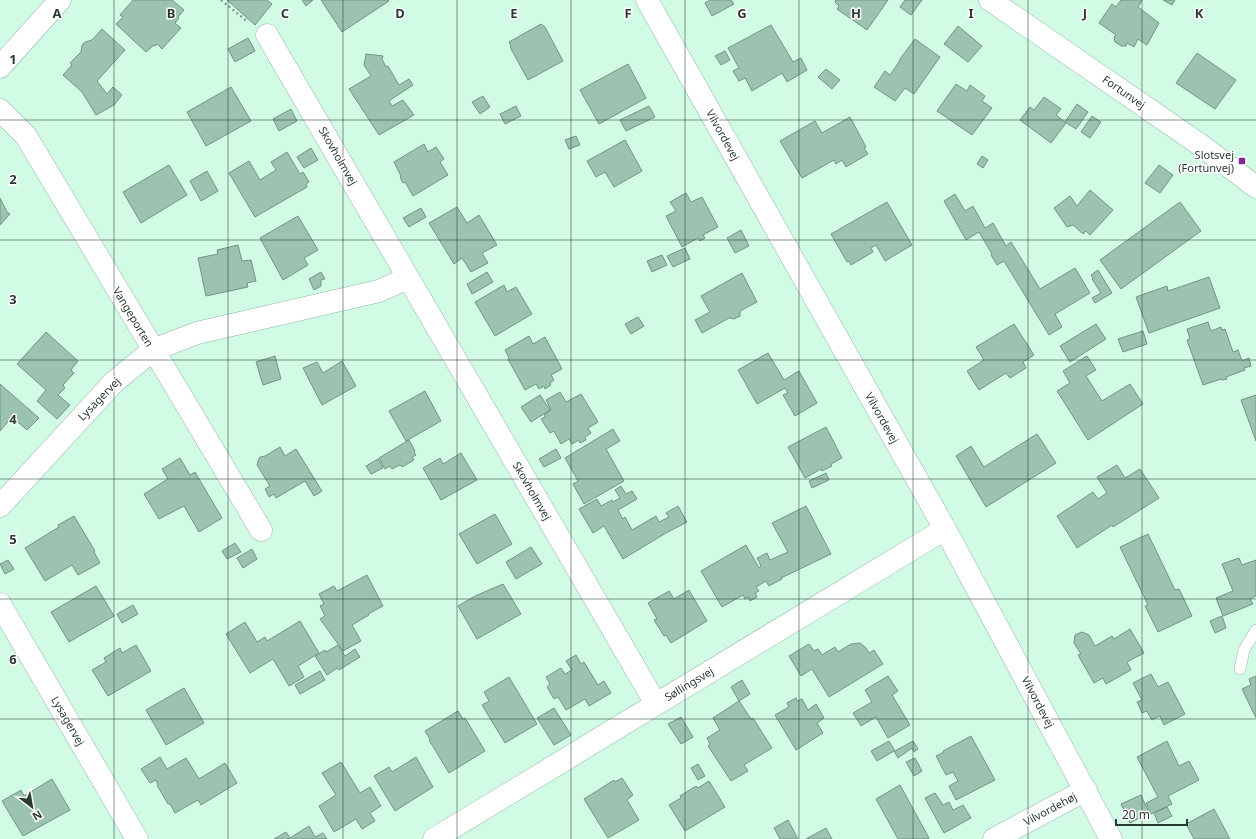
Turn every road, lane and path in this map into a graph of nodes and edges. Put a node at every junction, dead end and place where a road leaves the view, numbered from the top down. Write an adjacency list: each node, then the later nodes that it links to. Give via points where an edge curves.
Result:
1 (60, 0): 6 (street)
2 (221, 0): 5 (path)
3 (647, 0): 12 (street, Vilvordevej)
4 (990, 0): 8 (street, Fortunvej, via 1202,146)
5 (267, 34): 9 (street, Skovholmvej)
6 (0, 67)
7 (0, 110): 10 (street, Vangeporten, via 26,136)
8 (1256, 187)
9 (408, 278): 10 (street, via 379,291 197,332); 17 (street, Skovholmvej)
10 (153, 350): 11 (street, Lysagervej, via 114,382); 13 (street, Vangeporten)
11 (0, 506)
12 (945, 529): 17 (street, Søllingsvej); 18 (street, Vilvordevej)
13 (261, 530)
14 (0, 604): 19 (street, Lysagervej)
15 (1256, 630): 16 (lane, via 1244,650)
16 (1240, 668)
17 (656, 704): 20 (street, Søllingsvej)
18 (1086, 790): 21 (street, Vilvordehøj); 22 (street, Vilvordevej)
19 (137, 839)
20 (434, 839)
21 (994, 839)
22 (1111, 839)

